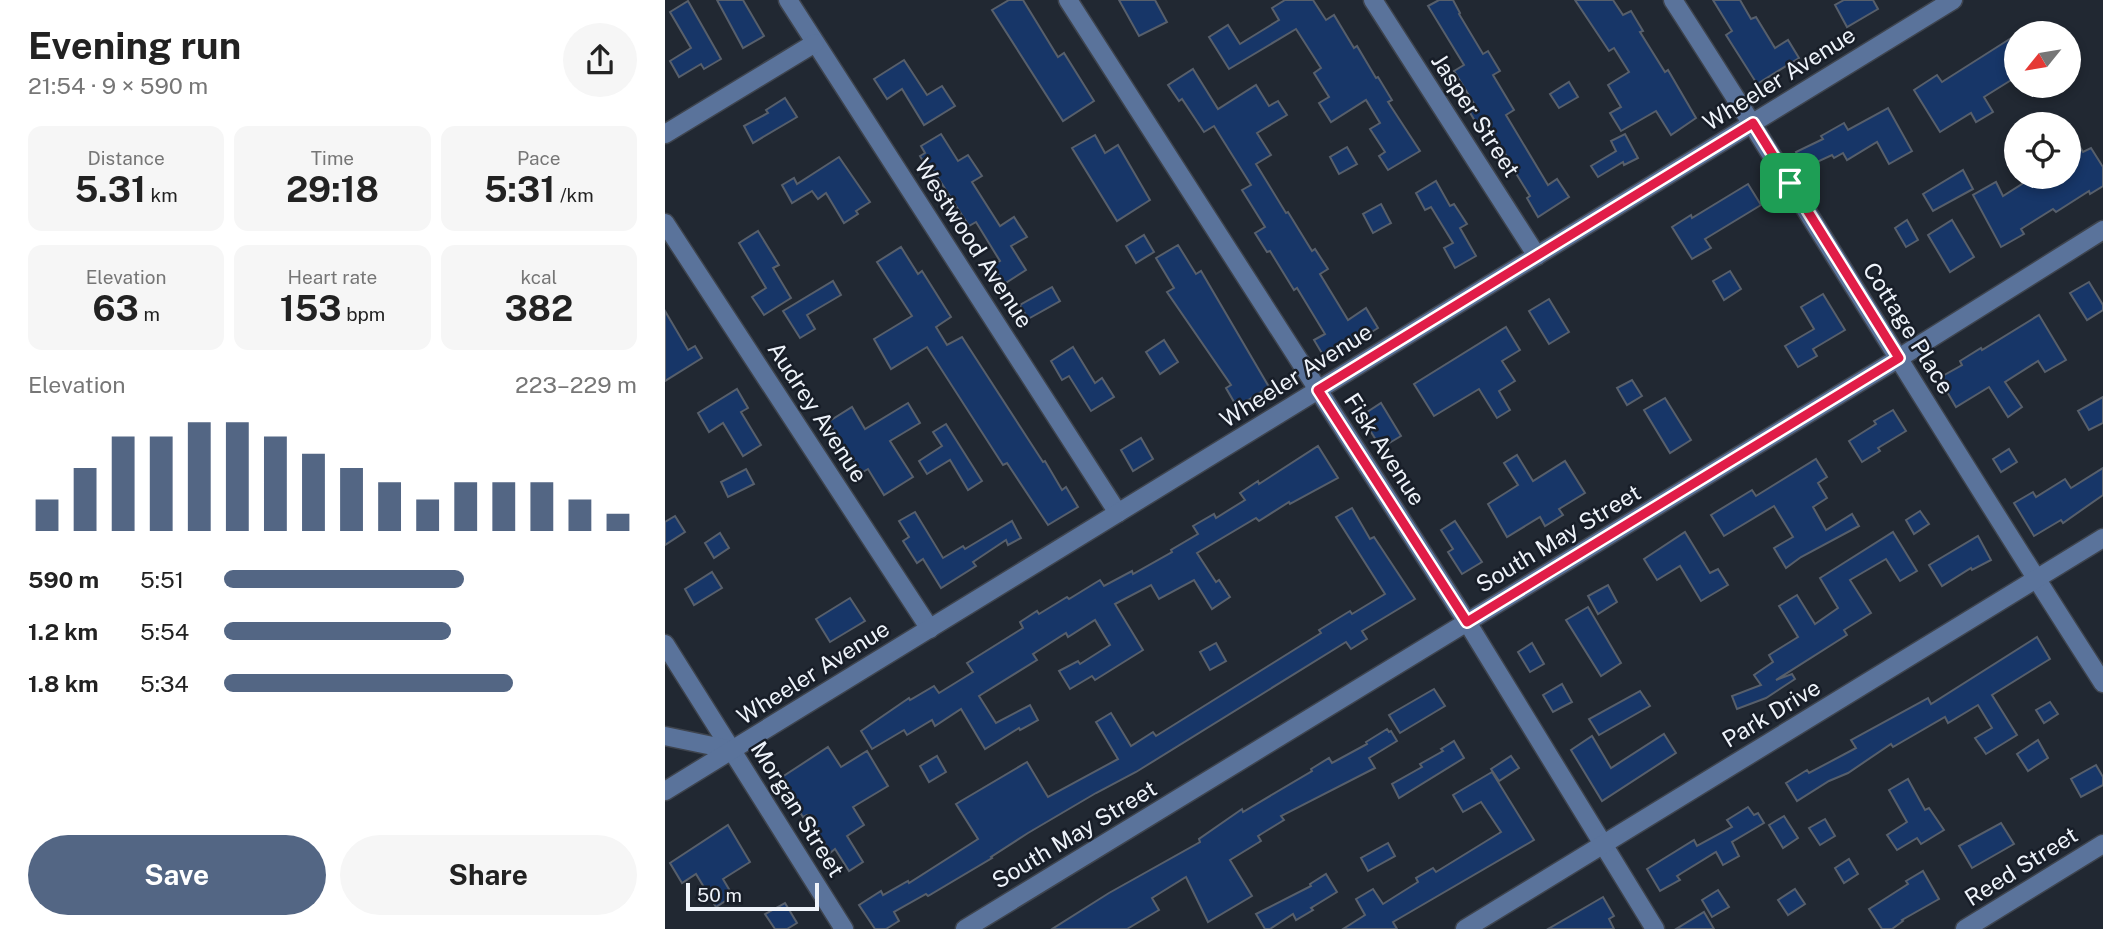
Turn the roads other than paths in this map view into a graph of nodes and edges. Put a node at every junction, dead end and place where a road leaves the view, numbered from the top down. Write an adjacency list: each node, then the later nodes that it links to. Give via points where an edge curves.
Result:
1 (788, 0): 6 (street, Westwood Avenue)
2 (1068, 0): 13 (street, Fisk Avenue)
3 (1373, 0): 11 (street, Jasper Street)
4 (1672, 0): 7 (street, Cottage Place)
5 (1953, 0): 7 (street, Wheeler Avenue)
6 (815, 43): 8 (street); 14 (street, Westwood Avenue)
7 (1753, 123): 11 (street, Wheeler Avenue); 12 (street, Cottage Place)
8 (665, 134)
9 (665, 223): 18 (street, Audrey Avenue)
10 (2103, 230): 12 (street, South May Street)
11 (1537, 256): 13 (street, Wheeler Avenue)
12 (1899, 358): 16 (street, Cottage Place); 17 (street, South May Street)
13 (1318, 390): 14 (street, Wheeler Avenue); 17 (street, Fisk Avenue)
14 (1118, 513): 18 (street, Wheeler Avenue)
15 (2103, 538): 16 (street, Park Drive)
16 (2036, 579): 20 (street, Cottage Place); 24 (street, Park Drive)
17 (1467, 622): 24 (street, Fisk Avenue); 27 (street, South May Street)
18 (930, 629): 22 (street, Wheeler Avenue)
19 (665, 644): 22 (street, Morgan Street)
20 (2103, 683)
21 (665, 736): 22 (street)
22 (732, 750): 23 (street, Wheeler Avenue); 26 (street, Morgan Street)
23 (665, 791)
24 (1604, 844): 28 (street, Park Drive); 29 (street, Fisk Avenue)
25 (2103, 844): 30 (street, Reed Street)
26 (845, 929)
27 (965, 929)
28 (1465, 929)
29 (1655, 929)
30 (1965, 929)

